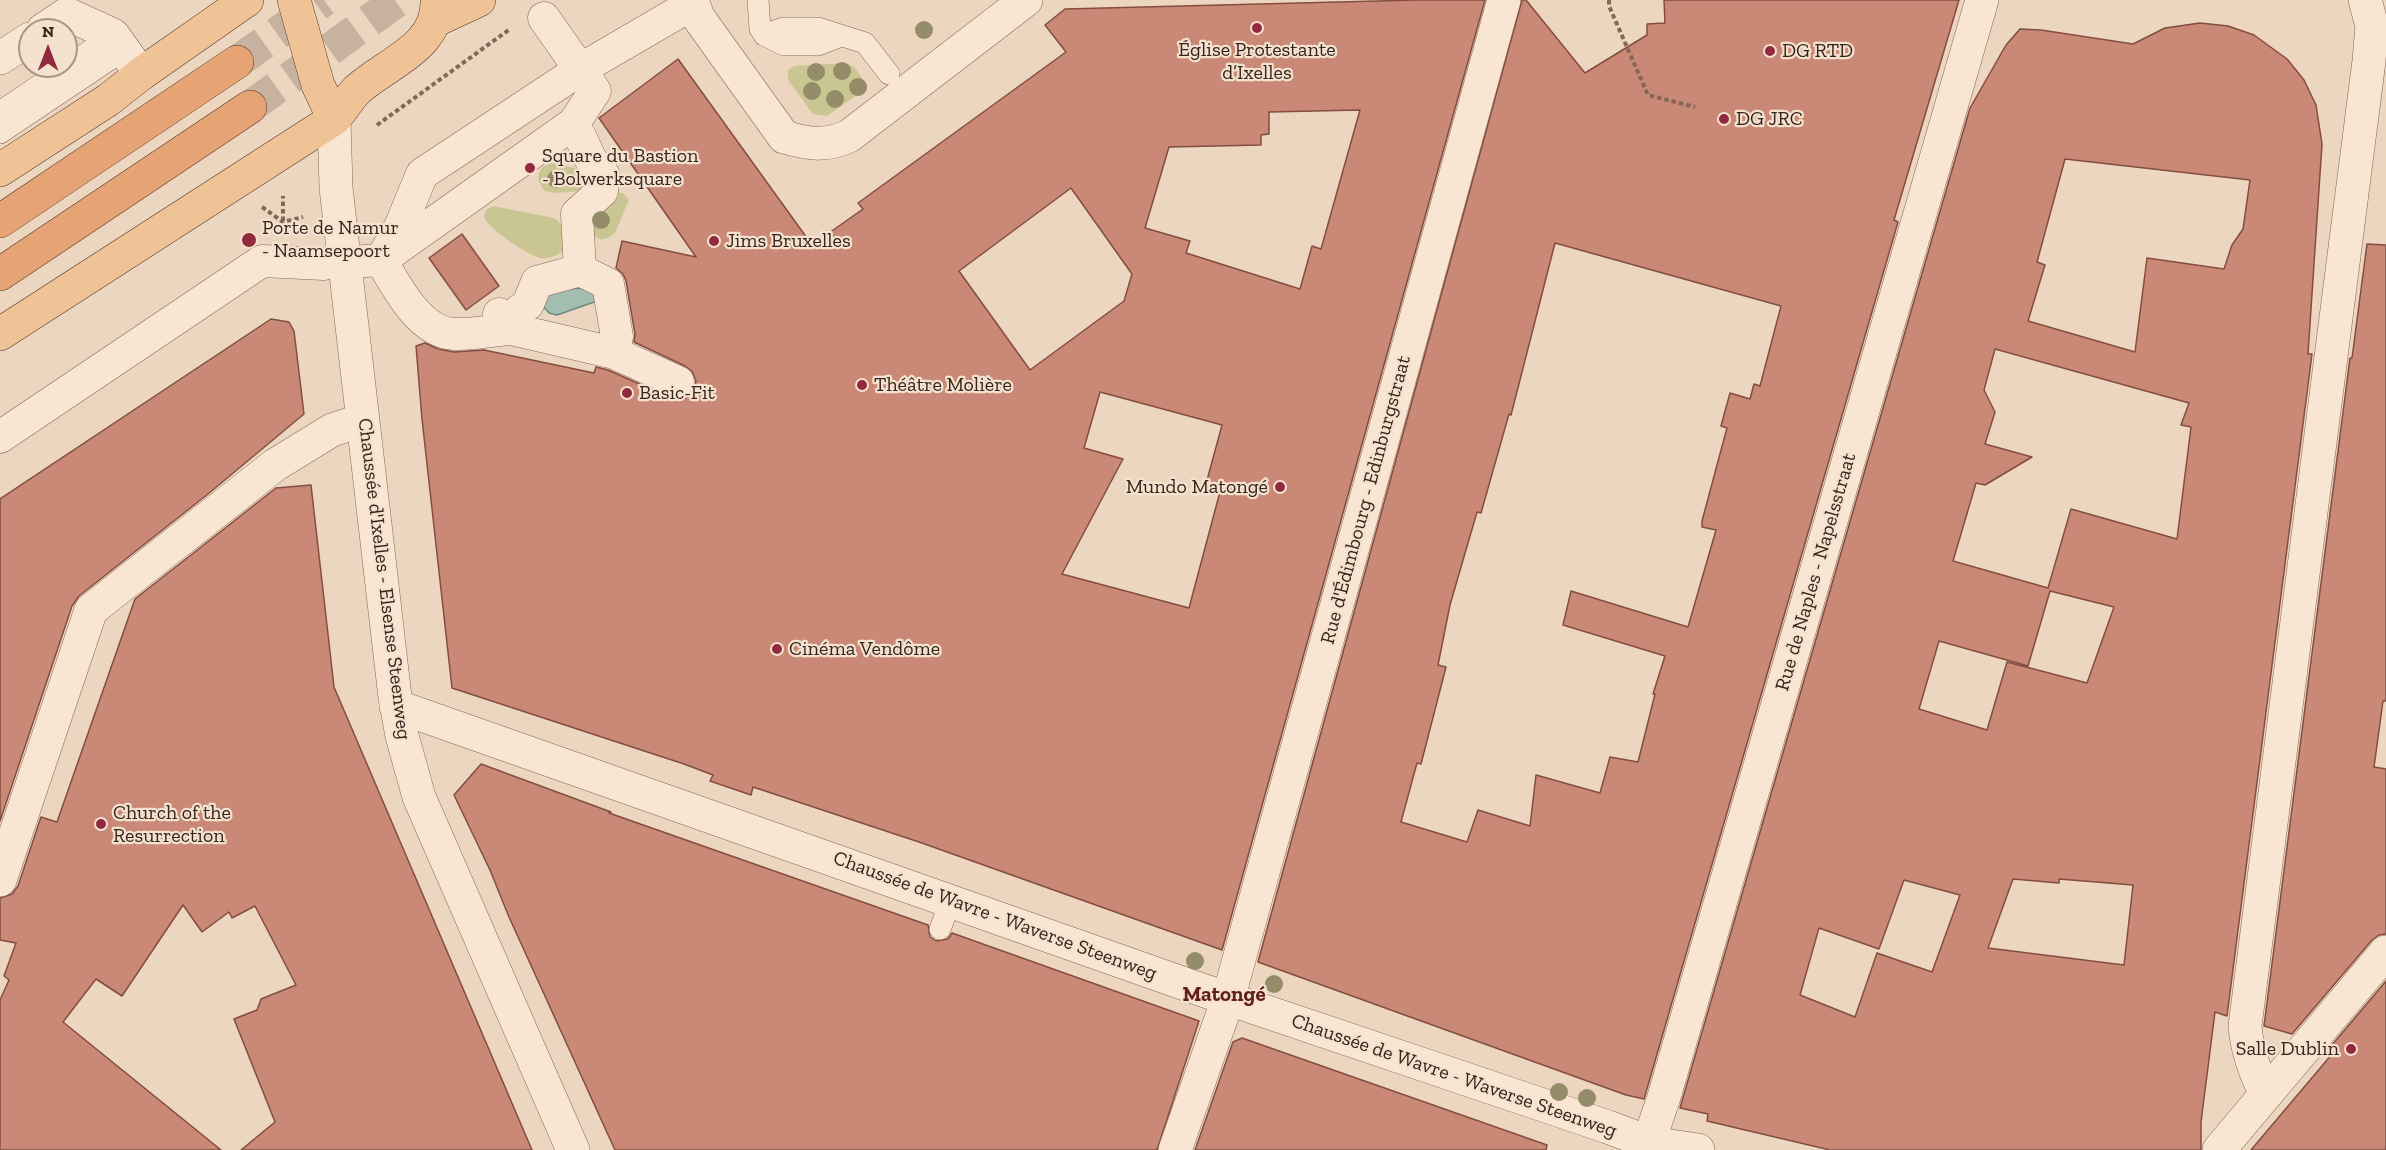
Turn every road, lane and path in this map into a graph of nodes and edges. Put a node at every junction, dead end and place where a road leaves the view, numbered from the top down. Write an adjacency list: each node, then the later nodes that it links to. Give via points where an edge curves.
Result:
1 (247, 0): 15 (main road)
2 (294, 0): 21 (main road)
3 (479, 0): 11 (main road)
4 (758, 0): 20 (lane, via 758,21 764,35 784,28 819,28 865,44)
5 (1026, 0): 10 (street, via 849,136 821,145 784,137)
6 (1504, 0): 45 (street, Rue d'Édimbourg - Edinburgstraat)
7 (1609, 0): 24 (path, via 1648,95)
8 (1982, 0): 47 (street, Rue de Naples - Napelsstraat)
9 (2363, 0): 18 (street)
10 (692, 9): 19 (street)
11 (436, 10): 22 (main road, via 417,47)
12 (532, 20): 19 (street); 30 (path, via 378,124)
13 (78, 21): 15 (street)
14 (18, 47): 16 (street)
15 (126, 53): 25 (lane); 28 (lane); 29 (main road, via 108,100)
16 (0, 58)
17 (237, 62): 31 (highway)
18 (2378, 62): 46 (street, via 2245,1026 2246,1046)
19 (581, 69): 27 (street, via 596,91); 32 (street, via 422,174 400,227)
20 (889, 74)
21 (321, 90): 22 (main road); 26 (main road)
22 (357, 90): 26 (main road)
23 (250, 107): 35 (highway)
24 (1695, 107)
25 (0, 112)
26 (334, 119): 30 (street, Chaussée d'Ixelles - Elsense Steenweg); 37 (main road)
27 (577, 129): 32 (street); 34 (street, via 591,160 603,174 602,191 577,214)
28 (0, 133)
29 (0, 170)
30 (336, 170): 40 (street, Chaussée d'Ixelles - Elsense Steenweg)
31 (0, 221)
32 (372, 261): 36 (street, via 396,301 422,329 453,334)
33 (324, 264): 41 (street, via 262,261)
34 (580, 270): 36 (street, via 537,282); 38 (street, via 608,284)
35 (0, 274)
36 (514, 314): 38 (street)
37 (0, 334)
38 (616, 345): 39 (street)
39 (678, 382)
40 (363, 420): 42 (street, Chaussée d'Ixelles - Elsense Steenweg); 43 (street, via 332,430 275,465 91,610)
41 (0, 437)
42 (396, 706): 45 (street, Chaussée de Wavre - Waverse Steenweg, via 945,915); 48 (street, Chaussée d'Ixelles - Elsense Steenweg, via 419,797)
43 (0, 880)
44 (2386, 952): 46 (street)
45 (1228, 999): 47 (street, Chaussée de Wavre - Waverse Steenweg, via 1597,1123); 49 (street, Rue d'Édimbourg - Edinburgstraat)
46 (2266, 1094): 51 (street)
47 (1648, 1147): 50 (street, Chaussée de Wavre - Waverse Steenweg)
48 (573, 1150)
49 (1175, 1150)
50 (1698, 1150)
51 (2219, 1150)

